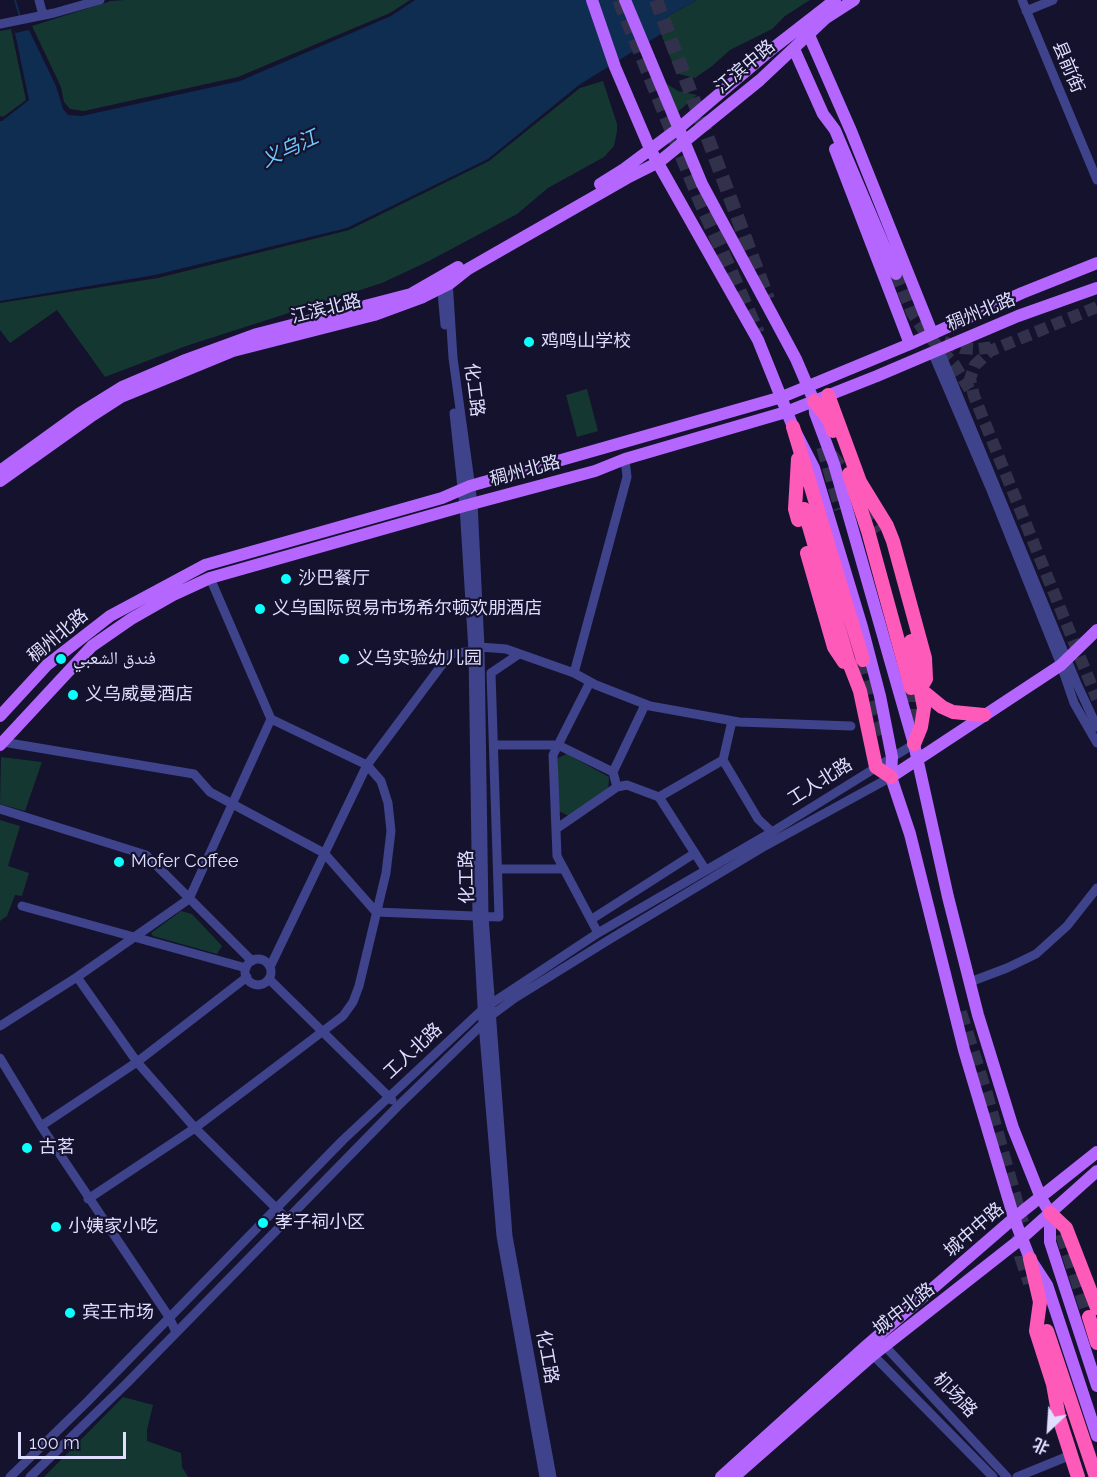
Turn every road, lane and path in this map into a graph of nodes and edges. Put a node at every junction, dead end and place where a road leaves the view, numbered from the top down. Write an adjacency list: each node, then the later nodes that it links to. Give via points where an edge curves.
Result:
1 (39, 0): 10 (street)
2 (100, 0): 10 (street)
3 (592, 0): 20 (main road)
4 (625, 0): 18 (main road)
5 (835, 0): 18 (main road, 江滨中路)
6 (855, 0): 12 (main road, 江滨中路)
7 (1022, 0): 9 (street, 县前街)
8 (1053, 0): 9 (street)
9 (1026, 11): 22 (street, 县前街)
10 (44, 15): 11 (street)
11 (0, 24)
12 (808, 33): 13 (main road, 江滨中路); 14 (main road)
13 (794, 49): 15 (main road); 19 (main road, 江滨中路)
14 (831, 88): 15 (main road, via 821,85); 16 (main road)
15 (816, 97): 17 (main road)
16 (839, 107): 17 (main road, via 841,125 899,273 835,130); 26 (main road)
17 (823, 114): 27 (main road)
18 (679, 128): 19 (main road); 20 (main road, 江滨中路)
19 (685, 141): 21 (main road, 江滨中路); 29 (main road, via 702,184 796,359)
20 (650, 149): 21 (main road); 24 (main road, 江滨北路, via 624,169 477,254)
21 (659, 162): 24 (main road, 江滨北路); 31 (main road, via 758,340)
22 (1097, 180)
23 (1097, 263): 26 (main road, 稠州北路)
24 (445, 281): 37 (main road, 江滨北路, via 411,294 257,334 122,387); 38 (main road, 江滨北路, via 423,297 374,315 233,351 121,397); 39 (street, 化工路)
25 (1097, 288): 28 (main road, 稠州北路)
26 (932, 333): 27 (main road, 稠州北路)
27 (910, 344): 29 (main road, 稠州北路)
28 (935, 350): 30 (main road, 稠州北路); 48 (street)
29 (807, 387): 31 (main road, 稠州北路); 32 (main road)
30 (828, 395): 32 (main road, 稠州北路); 52 (highway, via 860,482 893,541 924,658 926,679)
31 (782, 397): 33 (main road); 39 (main road, 稠州北路)
32 (814, 401): 33 (main road, 稠州北路); 52 (highway, via 829,420); 62 (main road)
33 (786, 412): 34 (main road); 36 (main road, 稠州北路)
34 (793, 427): 35 (highway); 65 (main road, via 814,468 862,627)
35 (798, 445): 47 (highway); 49 (highway, via 795,509 834,647)
36 (625, 459): 40 (main road, 稠州北路, via 596,471); 50 (street, via 627,477)
37 (0, 471)
38 (0, 481)
39 (466, 488): 40 (street, 化工路); 55 (main road, 稠州北路, via 205,565 110,616 47,665)
40 (468, 505): 43 (main road, 稠州北路); 45 (street, 化工路)
41 (804, 508): 49 (highway)
42 (880, 531): 52 (highway, via 909,631)
43 (210, 578): 56 (street); 60 (main road, 稠州北路, via 156,604 92,646)
44 (1097, 630): 48 (main road)
45 (476, 649): 46 (street, via 506,649); 68 (street, via 450,654); 89 (street, 化工路)
46 (519, 654): 50 (street); 63 (street, via 491,673)
47 (863, 660)
48 (1064, 662): 54 (main road); 59 (street); 61 (street, via 1074,703)
49 (853, 672): 69 (highway)
50 (574, 673): 51 (street)
51 (590, 682): 53 (street); 64 (street)
52 (916, 689): 54 (highway, via 953,712); 62 (highway, via 924,708)
53 (645, 705): 57 (street); 70 (street)
54 (984, 715): 66 (main road)
55 (0, 716)
56 (271, 719): 68 (street); 74 (street)
57 (732, 721): 58 (street); 67 (street)
58 (851, 726)
59 (1097, 727)
60 (2, 743): 74 (street, via 194,774 210,792)
61 (1097, 743)
62 (914, 744): 65 (street, 工人北路); 66 (main road)
63 (495, 745): 64 (street); 80 (street)
64 (558, 745): 70 (street); 76 (street, via 553,755)
65 (892, 757): 69 (street, 工人北路); 71 (main road)
66 (917, 759): 71 (main road); 98 (main road)
67 (723, 760): 73 (street); 77 (street, via 758,819)
68 (367, 765): 78 (street); 88 (street, via 381,781 391,831)
69 (876, 767): 71 (highway); 77 (street, 工人北路)
70 (613, 772): 72 (street)
71 (891, 777): 100 (street, 工人北路, via 765,846); 116 (main road, via 910,834 964,1050)
72 (617, 787): 73 (street, via 627,785); 76 (street)
73 (659, 797): 79 (street)
74 (232, 805): 78 (street); 85 (street)
75 (0, 809): 85 (street, via 146,855)
76 (556, 829): 81 (street, via 557,856)
77 (771, 832): 82 (street, 工人北路)
78 (324, 853): 88 (street); 93 (street)
79 (695, 853): 82 (street); 83 (street)
80 (498, 869): 81 (street); 89 (street, via 499,917)
81 (564, 869): 90 (street)
82 (705, 869): 86 (street, 工人北路)
83 (643, 886): 86 (street); 90 (street)
84 (1097, 888): 98 (street, via 1067,926 1036,954)
85 (189, 899): 92 (street); 94 (street)
86 (654, 902): 91 (street, 工人北路)
87 (22, 906): 92 (street)
88 (376, 912): 89 (street); 103 (street, via 353,1002 343,1016)
89 (480, 916): 99 (street, 化工路)
90 (592, 919): 91 (street)
91 (598, 933): 99 (street, 工人北路)
92 (134, 937): 94 (street); 96 (street)
93 (280, 943): 94 (street); 95 (street)
94 (251, 967): 95 (street); 97 (street, via 256,984); 105 (street)
95 (270, 967): 97 (street)
96 (77, 977): 102 (street); 105 (street)
97 (269, 979): 103 (street)
98 (970, 982): 112 (main road, via 1013,1128)
99 (486, 1006): 100 (street, 化工路); 101 (street, 化工路); 106 (street, 工人北路)
100 (492, 1015): 101 (street, 工人北路); 134 (street, 化工路, via 508,1236)
101 (483, 1023): 107 (street, 工人北路); 133 (street, 化工路, via 501,1236)
102 (0, 1026)
103 (323, 1031): 106 (street); 109 (street)
104 (0, 1058): 108 (street)
105 (137, 1062): 108 (street); 109 (street)
106 (388, 1096): 107 (street); 114 (street, 工人北路)
107 (398, 1106): 117 (street, 工人北路)
108 (41, 1126): 113 (street)
109 (195, 1128): 113 (street); 114 (street)
110 (1097, 1152): 112 (main road, 城中中路)
111 (1097, 1171): 115 (main road, 城中北路)
112 (1041, 1198): 115 (main road); 116 (main road, 城中中路)
113 (88, 1199): 121 (street)
114 (277, 1209): 117 (street); 121 (street, 工人北路)
115 (1050, 1213): 118 (main road, 城中北路); 120 (highway, via 1066,1228); 128 (main road, via 1050,1242)
116 (1014, 1218): 118 (main road); 124 (main road, 城中中路)
117 (288, 1220): 123 (street, 工人北路)
118 (1022, 1238): 119 (main road); 124 (main road, 城中北路)
119 (1030, 1258): 127 (highway, via 1040,1302 1036,1331); 129 (main road, via 1047,1285)
120 (1094, 1314): 125 (highway)
121 (169, 1317): 123 (street); 131 (street, 工人北路)
122 (1047, 1331): 142 (highway)
123 (176, 1332): 132 (street, 工人北路)
124 (881, 1342): 126 (main road, 城中北路); 138 (street, 机场路)
125 (1097, 1343)
126 (869, 1351): 135 (main road, 城中北路); 136 (main road, 城中北路); 137 (street, 机场路)
127 (1053, 1384): 130 (highway); 141 (highway)
128 (1097, 1386)
129 (1097, 1436)
130 (1071, 1455): 139 (street); 140 (highway)
131 (10, 1477)
132 (30, 1477)
133 (544, 1477)
134 (552, 1477)
135 (721, 1477)
136 (734, 1477)
137 (993, 1477)
138 (1007, 1477)
139 (1017, 1477)
140 (1078, 1477)
141 (1086, 1477)
142 (1096, 1477)

